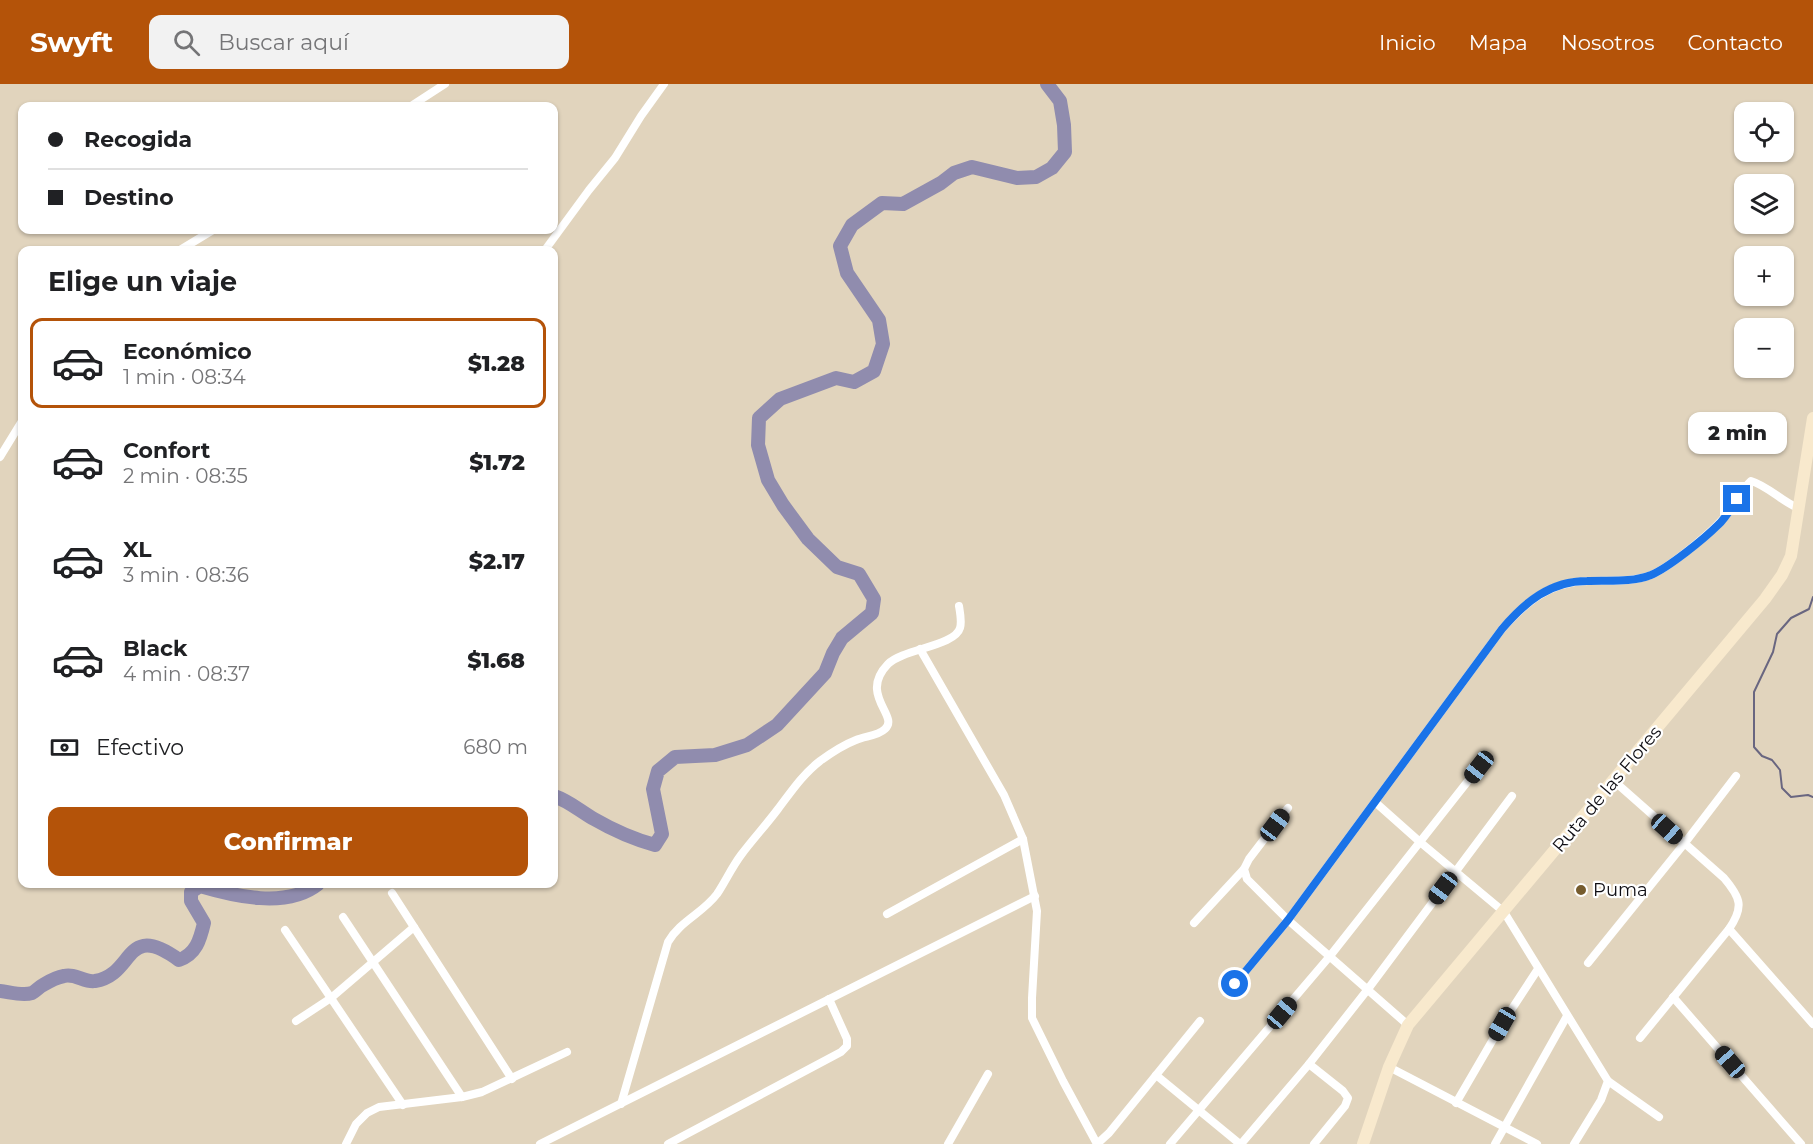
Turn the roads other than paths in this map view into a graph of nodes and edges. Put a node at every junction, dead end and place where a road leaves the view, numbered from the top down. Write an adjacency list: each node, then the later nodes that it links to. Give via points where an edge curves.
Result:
1 (445, 84): 3 (street)
2 (664, 84): 4 (street, via 615,158)
3 (417, 102)
4 (558, 231)
5 (206, 234): 6 (street)
6 (187, 246)
7 (1813, 418): 10 (main road, Ruta de las Flores)
8 (18, 428): 9 (street)
9 (0, 458)
10 (1808, 480): 11 (main road, Ruta de las Flores)
11 (1798, 508): 16 (main road, Ruta de las Flores, via 1791,556 1782,575); 18 (street, via 1751,480 1718,525 1652,575 1621,582 1585,580 1539,594 1502,629)
12 (959, 606): 13 (street, via 959,632)
13 (920, 649): 20 (street, via 1004,795); 59 (street, via 890,661 878,680 876,693 888,715 888,727 838,749 811,768 739,858 716,895 674,932)
14 (1479, 767): 21 (street)
15 (1736, 776): 22 (street)
16 (1614, 781): 22 (street); 27 (main road, Ruta de las Flores)
17 (1512, 796): 24 (street)
18 (1375, 802): 21 (street); 30 (street)
19 (1288, 808): 23 (street)
20 (1023, 839): 26 (street); 28 (street)
21 (1420, 842): 24 (street); 35 (street)
22 (1684, 844): 33 (street, via 1724,878 1738,897 1740,907); 37 (street)
23 (1244, 869): 30 (street, via 1247,879); 31 (street)
24 (1455, 871): 27 (street); 40 (street)
25 (392, 893): 32 (street)
26 (1035, 896): 43 (street); 68 (street, via 1032,1018)
27 (1504, 912): 38 (street); 48 (main road, Ruta de las Flores)
28 (887, 914)
29 (343, 917): 36 (street)
30 (1288, 920): 35 (street); 39 (street)
31 (1194, 923)
32 (414, 927): 36 (street); 55 (street)
33 (1729, 929): 41 (street); 47 (street)
34 (285, 930): 42 (street)
35 (1330, 956): 40 (street); 61 (street)
36 (373, 962): 42 (street); 57 (street)
37 (1588, 963)
38 (1538, 969): 44 (street); 58 (street)
39 (1235, 984)
40 (1368, 989): 48 (street); 51 (street)
41 (1673, 997): 49 (street); 76 (street)
42 (331, 998): 45 (street); 60 (street)
43 (829, 999): 59 (street); 66 (street, via 848,1039 847,1047)
44 (1567, 1016): 56 (street); 63 (street)
45 (296, 1021)
46 (1200, 1021): 54 (street)
47 (1813, 1024)
48 (1408, 1025): 52 (main road, Ruta de las Flores)
49 (1640, 1038)
50 (567, 1052): 55 (street)
51 (1309, 1064): 70 (street); 71 (street, via 1348,1098)
52 (1389, 1067): 58 (street); 72 (main road, Ruta de las Flores)
53 (988, 1074): 67 (street)
54 (1156, 1075): 61 (street); 68 (street)
55 (512, 1079): 57 (street)
56 (1608, 1081): 62 (street); 75 (street)
57 (462, 1097): 60 (street)
58 (1456, 1103): 63 (street)
59 (621, 1104): 65 (street)
60 (403, 1105): 64 (street, via 379,1107 367,1113)
61 (1199, 1110): 69 (street); 70 (street)
62 (1659, 1117)
63 (1504, 1128): 73 (street); 74 (street)
64 (346, 1144)
65 (540, 1144)
66 (668, 1144)
67 (948, 1144)
68 (1097, 1144)
69 (1170, 1144)
70 (1240, 1144)
71 (1314, 1144)
72 (1363, 1144)
73 (1495, 1144)
74 (1537, 1144)
75 (1574, 1144)
76 (1802, 1144)

